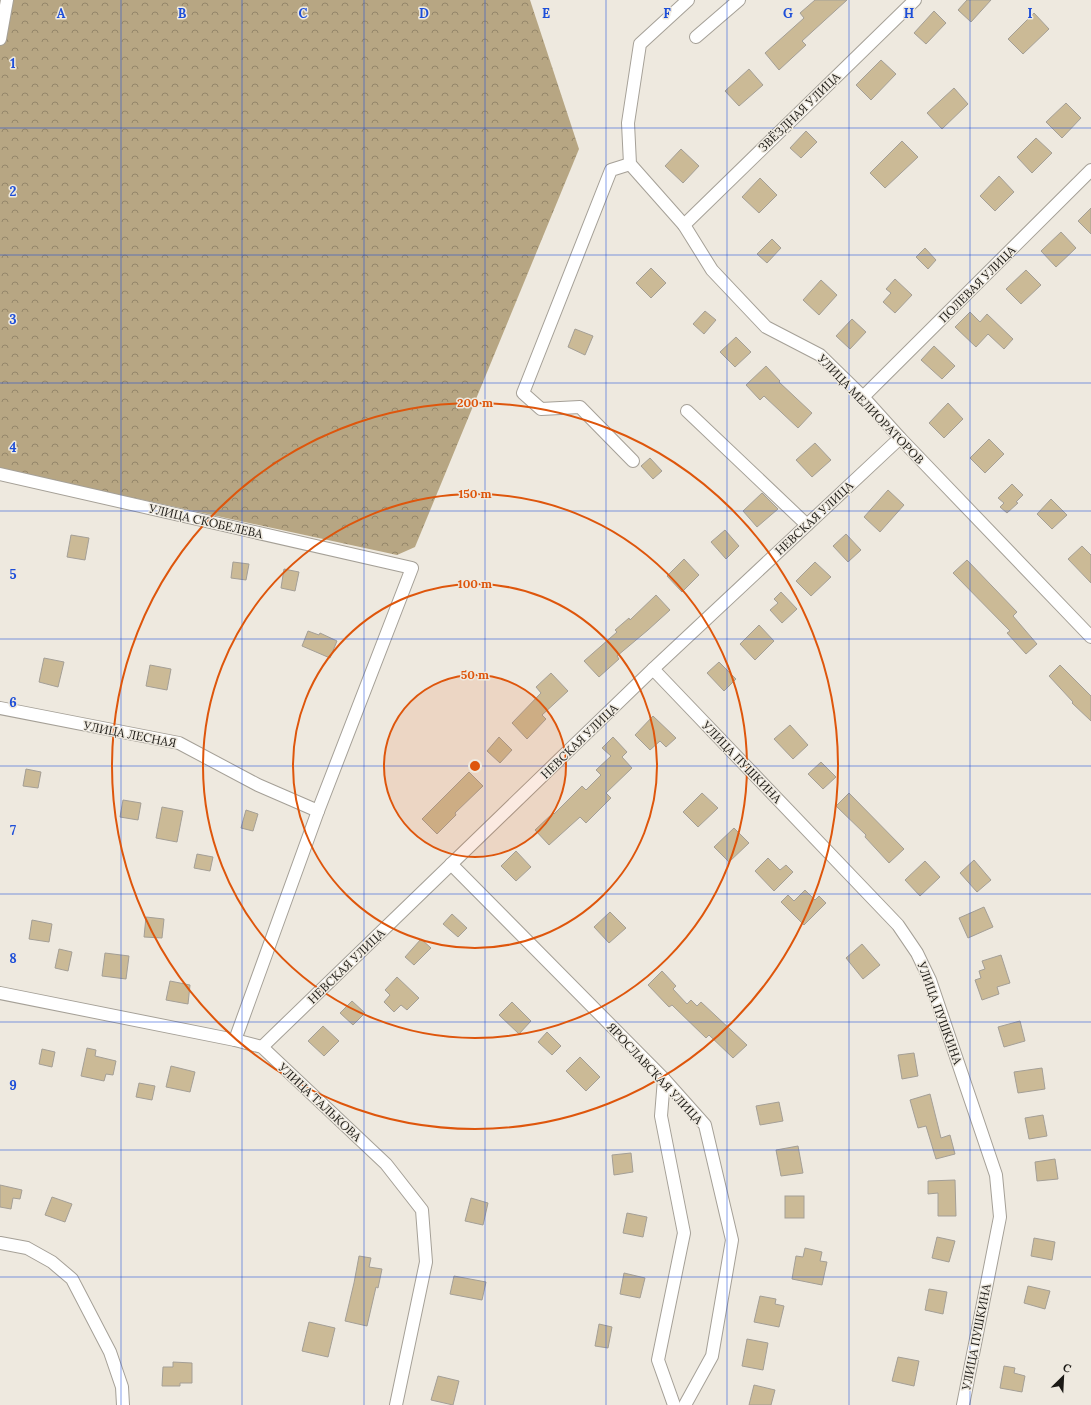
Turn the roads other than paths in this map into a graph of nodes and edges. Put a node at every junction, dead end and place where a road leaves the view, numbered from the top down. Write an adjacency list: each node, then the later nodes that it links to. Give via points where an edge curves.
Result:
1 (7, 0): 6 (street)
2 (688, 0): 7 (street, via 640,44 628,123)
3 (739, 0): 5 (street)
4 (914, 0): 9 (street, ЗВЁЗДНАЯ УЛИЦА)
5 (696, 37)
6 (0, 39)
7 (630, 164): 9 (street, УЛИЦА МЕЛИОРАТОРОВ); 13 (street, via 611,170 523,393 540,409 580,407)
8 (1091, 170): 10 (street, ПОЛЕВАЯ УЛИЦА)
9 (684, 225): 10 (street, УЛИЦА МЕЛИОРАТОРОВ, via 712,270 766,327 820,354)
10 (863, 397): 12 (street, УЛИЦА МЕЛИОРАТОРОВ)
11 (687, 411): 15 (street)
12 (900, 438): 15 (street, НЕВСКАЯ УЛИЦА); 16 (street, УЛИЦА МЕЛИОРАТОРОВ)
13 (633, 461)
14 (0, 474): 19 (street, УЛИЦА СКОБЕЛЕВА, via 412,568)
15 (807, 525): 17 (street, НЕВСКАЯ УЛИЦА)
16 (1091, 637)
17 (653, 669): 20 (street, НЕВСКАЯ УЛИЦА); 30 (street, УЛИЦА ПУШКИНА, via 898,925 917,953 930,980 996,1175 1000,1218)
18 (0, 708): 19 (street, УЛИЦА ЛЕСНАЯ, via 179,743 258,785)
19 (318, 811): 22 (street)
20 (451, 864): 23 (street, НЕВСКАЯ УЛИЦА); 24 (street, ЯРОСЛАВСКАЯ УЛИЦА)
21 (0, 993): 22 (street, УЛИЦА ТАЛЬКОВА)
22 (236, 1040): 23 (street, УЛИЦА ТАЛЬКОВА)
23 (262, 1047): 27 (street, УЛИЦА ТАЛЬКОВА, via 386,1164 422,1210 426,1262)
24 (664, 1079): 28 (street, via 661,1116 684,1233 658,1360); 29 (street, ЯРОСЛАВСКАЯ УЛИЦА, via 705,1125 732,1240 712,1356)
25 (0, 1243): 26 (street, via 27,1248 52,1262 72,1279 110,1352 122,1387)
26 (123, 1405)
27 (396, 1405)
28 (674, 1405)
29 (685, 1405)
30 (963, 1405)

